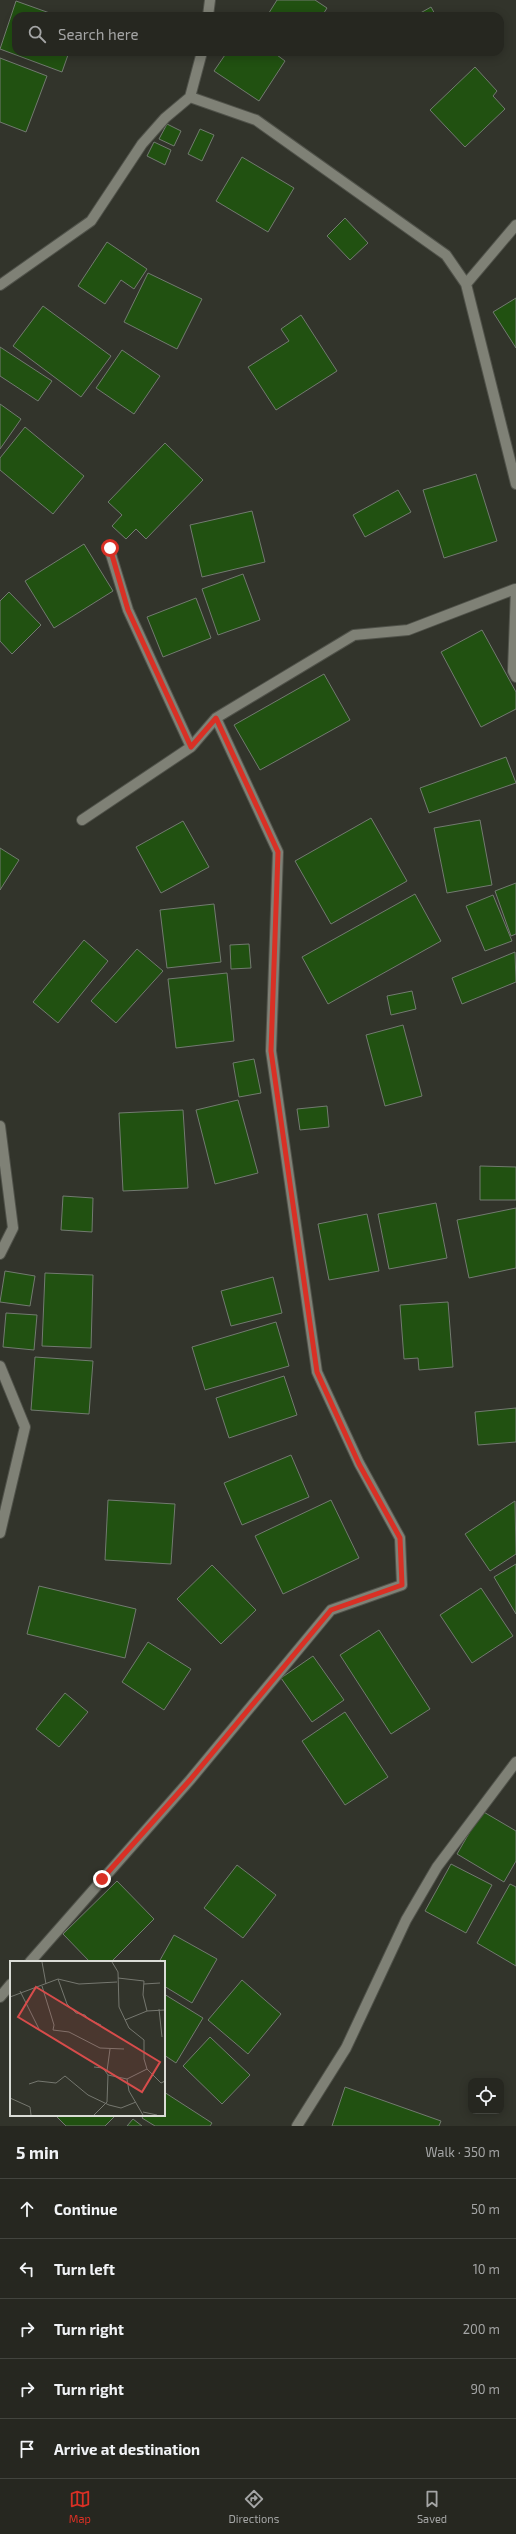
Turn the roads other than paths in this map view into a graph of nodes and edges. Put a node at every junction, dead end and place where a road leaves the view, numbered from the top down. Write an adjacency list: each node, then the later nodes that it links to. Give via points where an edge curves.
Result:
1 (210, 0): 2 (street)
2 (208, 12)
3 (201, 56): 4 (street)
4 (190, 97): 6 (street, via 256,120 446,255); 7 (street, via 165,118 142,144 91,221)
5 (516, 225): 6 (street)
6 (466, 284): 8 (street)
7 (0, 286)
8 (516, 484)
9 (110, 548): 13 (street, via 128,610)
10 (516, 589): 11 (street, via 513,671); 12 (street, via 408,630 354,635)
11 (516, 677)
12 (216, 718): 13 (street); 20 (street, via 278,852 271,1051 317,1372 359,1464 400,1538 402,1585 331,1610 190,1780)
13 (191, 747): 14 (street)
14 (82, 820)
15 (0, 1126): 16 (street, via 13,1228)
16 (0, 1254)
17 (0, 1366): 18 (street, via 25,1427)
18 (0, 1533)
19 (516, 1762): 23 (street, via 433,1874 406,1920 346,2048)
20 (31, 1961)
21 (10, 1985): 22 (street)
22 (0, 1997)
23 (297, 2126)

